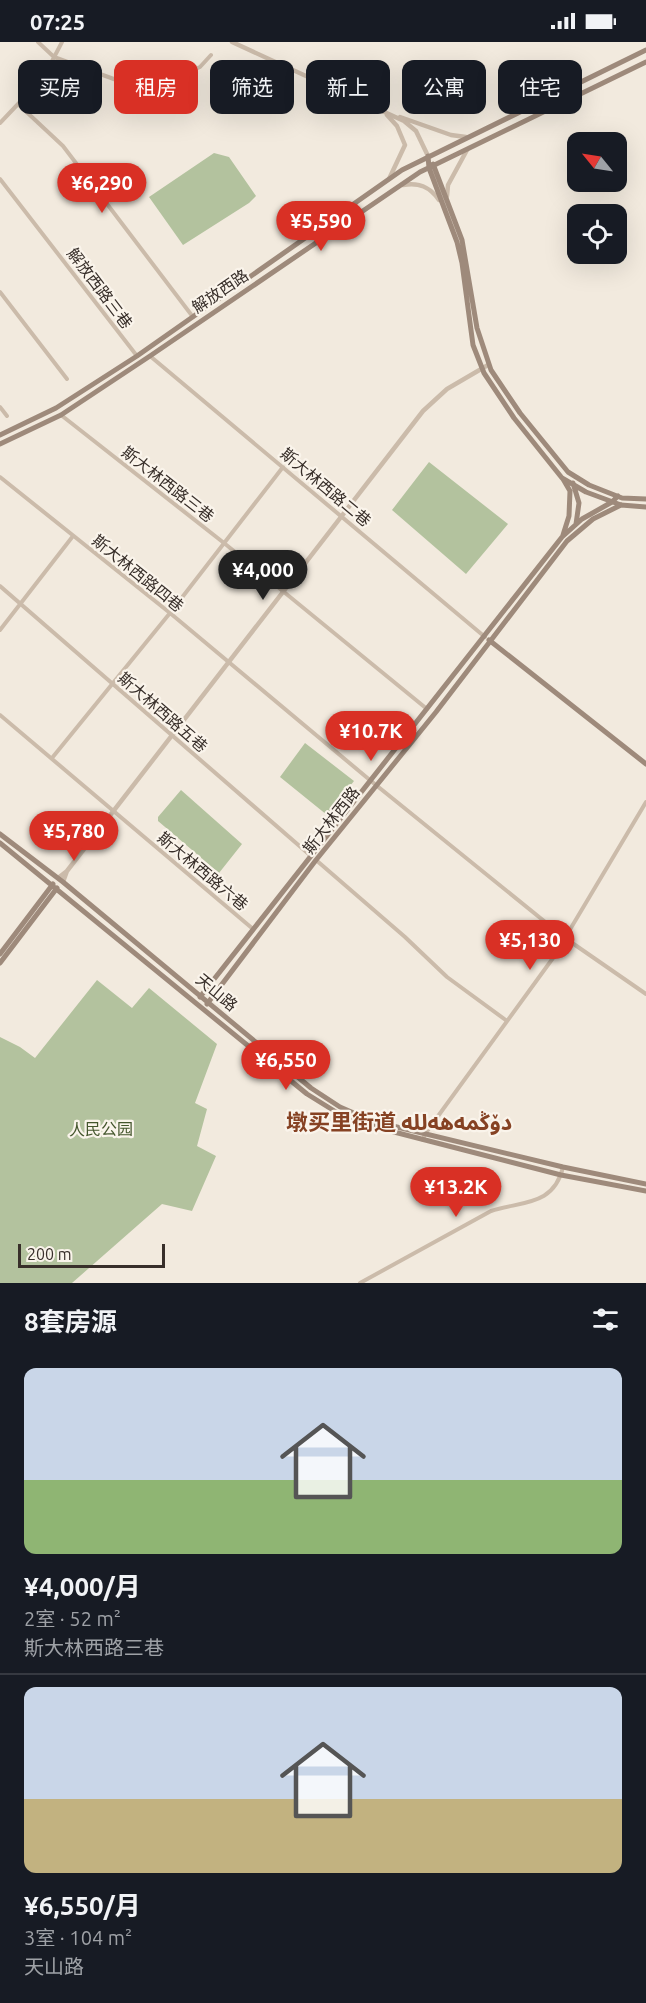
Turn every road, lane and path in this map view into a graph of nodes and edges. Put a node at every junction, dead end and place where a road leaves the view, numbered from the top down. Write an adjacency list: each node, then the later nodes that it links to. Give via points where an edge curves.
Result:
1 (38, 42): 6 (street)
2 (62, 42): 6 (street)
3 (232, 42): 9 (street)
4 (646, 50): 16 (main road, 解放西路)
5 (212, 55): 6 (street, via 200,68 174,78 130,86)
6 (54, 57): 7 (street)
7 (52, 60)
8 (646, 62): 17 (main road, 解放西路)
9 (306, 76)
10 (18, 104): 15 (street)
11 (29, 114): 25 (street, via 63,146)
12 (387, 114): 21 (street, via 405,145)
13 (388, 114): 18 (street, via 416,131)
14 (389, 114): 16 (street)
15 (0, 123)
16 (466, 137): 18 (main road, 解放西路)
17 (471, 147): 19 (main road, 解放西路); 23 (street, via 448,185)
18 (428, 156): 19 (main road); 21 (main road, 解放西路)
19 (432, 167): 22 (main road, 解放西路); 23 (main road)
20 (0, 179): 26 (street, 解放西路三巷)
21 (386, 183): 25 (main road, 解放西路)
22 (398, 186): 23 (street, via 421,185); 27 (main road, 解放西路)
23 (445, 203): 28 (main road, via 462,240 477,328); 29 (main road, via 462,263 473,345)
24 (0, 292): 30 (street)
25 (193, 317): 26 (main road, 解放西路)
26 (137, 356): 34 (main road, 解放西路, via 56,408)
27 (150, 356): 32 (main road, 解放西路); 36 (street, 斯大林西路二巷)
28 (488, 365): 29 (street); 37 (main road, via 520,413)
29 (481, 369): 39 (main road); 46 (street, via 434,399)
30 (67, 379)
31 (0, 406): 33 (street)
32 (61, 414): 35 (main road, 解放西路); 51 (street, 斯大林西路三巷)
33 (7, 416)
34 (0, 435)
35 (0, 444)
36 (283, 467): 46 (street, 斯大林西路二巷); 51 (street)
37 (568, 472): 40 (main road); 41 (main road)
38 (0, 477): 48 (street, 斯大林西路四巷)
39 (562, 478): 40 (main road); 49 (main road, via 570,491 569,516)
40 (573, 484): 43 (main road); 47 (main road, via 579,503)
41 (618, 496): 42 (main road); 43 (main road)
42 (646, 499)
43 (612, 502): 44 (main road); 47 (main road)
44 (621, 505): 45 (main road); 50 (main road, via 593,519)
45 (646, 507)
46 (342, 517): 53 (street); 57 (street, 斯大林西路二巷)
47 (576, 525): 49 (main road); 50 (main road)
48 (73, 536): 54 (street); 55 (street, 斯大林西路四巷)
49 (562, 537): 57 (main road, 斯大林西路)
50 (571, 537): 57 (main road, 斯大林西路)
51 (224, 543): 53 (street, 斯大林西路三巷); 55 (street)
52 (0, 586): 54 (street, 斯大林西路五巷)
53 (284, 593): 58 (street); 60 (street, 斯大林西路三巷)
54 (21, 604): 56 (street); 59 (street, 斯大林西路五巷)
55 (170, 613): 58 (street, 斯大林西路四巷); 59 (street)
56 (0, 630)
57 (487, 639): 60 (main road, 斯大林西路); 64 (main road); 65 (main road, 斯大林西路, via 436,712)
58 (229, 663): 62 (street); 65 (street, 斯大林西路四巷)
59 (112, 683): 62 (street, 斯大林西路五巷); 63 (street)
60 (428, 709): 65 (main road, 斯大林西路)
61 (0, 715): 63 (street, 斯大林西路六巷)
62 (172, 735): 67 (street); 70 (street, 斯大林西路五巷)
63 (52, 758): 67 (street, 斯大林西路六巷)
64 (646, 764)
65 (373, 783): 70 (main road, 斯大林西路); 74 (street, 斯大林西路四巷)
66 (646, 802): 74 (street)
67 (114, 811): 71 (street); 73 (street, 斯大林西路六巷)
68 (0, 834): 71 (main road, 天山路)
69 (0, 843): 72 (main road, 天山路)
70 (314, 858): 73 (main road, 斯大林西路); 79 (main road, 斯大林西路); 80 (street, 斯大林西路五巷, via 447,977)
71 (60, 880): 72 (main road); 78 (main road, 天山路)
72 (55, 887): 75 (main road); 76 (main road); 78 (main road, 天山路)
73 (253, 929): 78 (main road, 斯大林西路)
74 (565, 938): 77 (street, 斯大林西路四巷); 80 (street)
75 (0, 954)
76 (0, 963)
77 (646, 994)
78 (198, 999): 79 (main road, 天山路)
79 (206, 1005): 81 (main road, 天山路, via 307,1094 336,1112 367,1125)
80 (507, 1021): 81 (street)
81 (424, 1137): 82 (main road, 天山路); 83 (main road, 天山路)
82 (563, 1167): 83 (street); 84 (main road, 天山路)
83 (561, 1175): 85 (main road, 天山路); 86 (street, via 551,1191 535,1202 491,1211)
84 (646, 1184)
85 (646, 1191)
86 (360, 1283)

